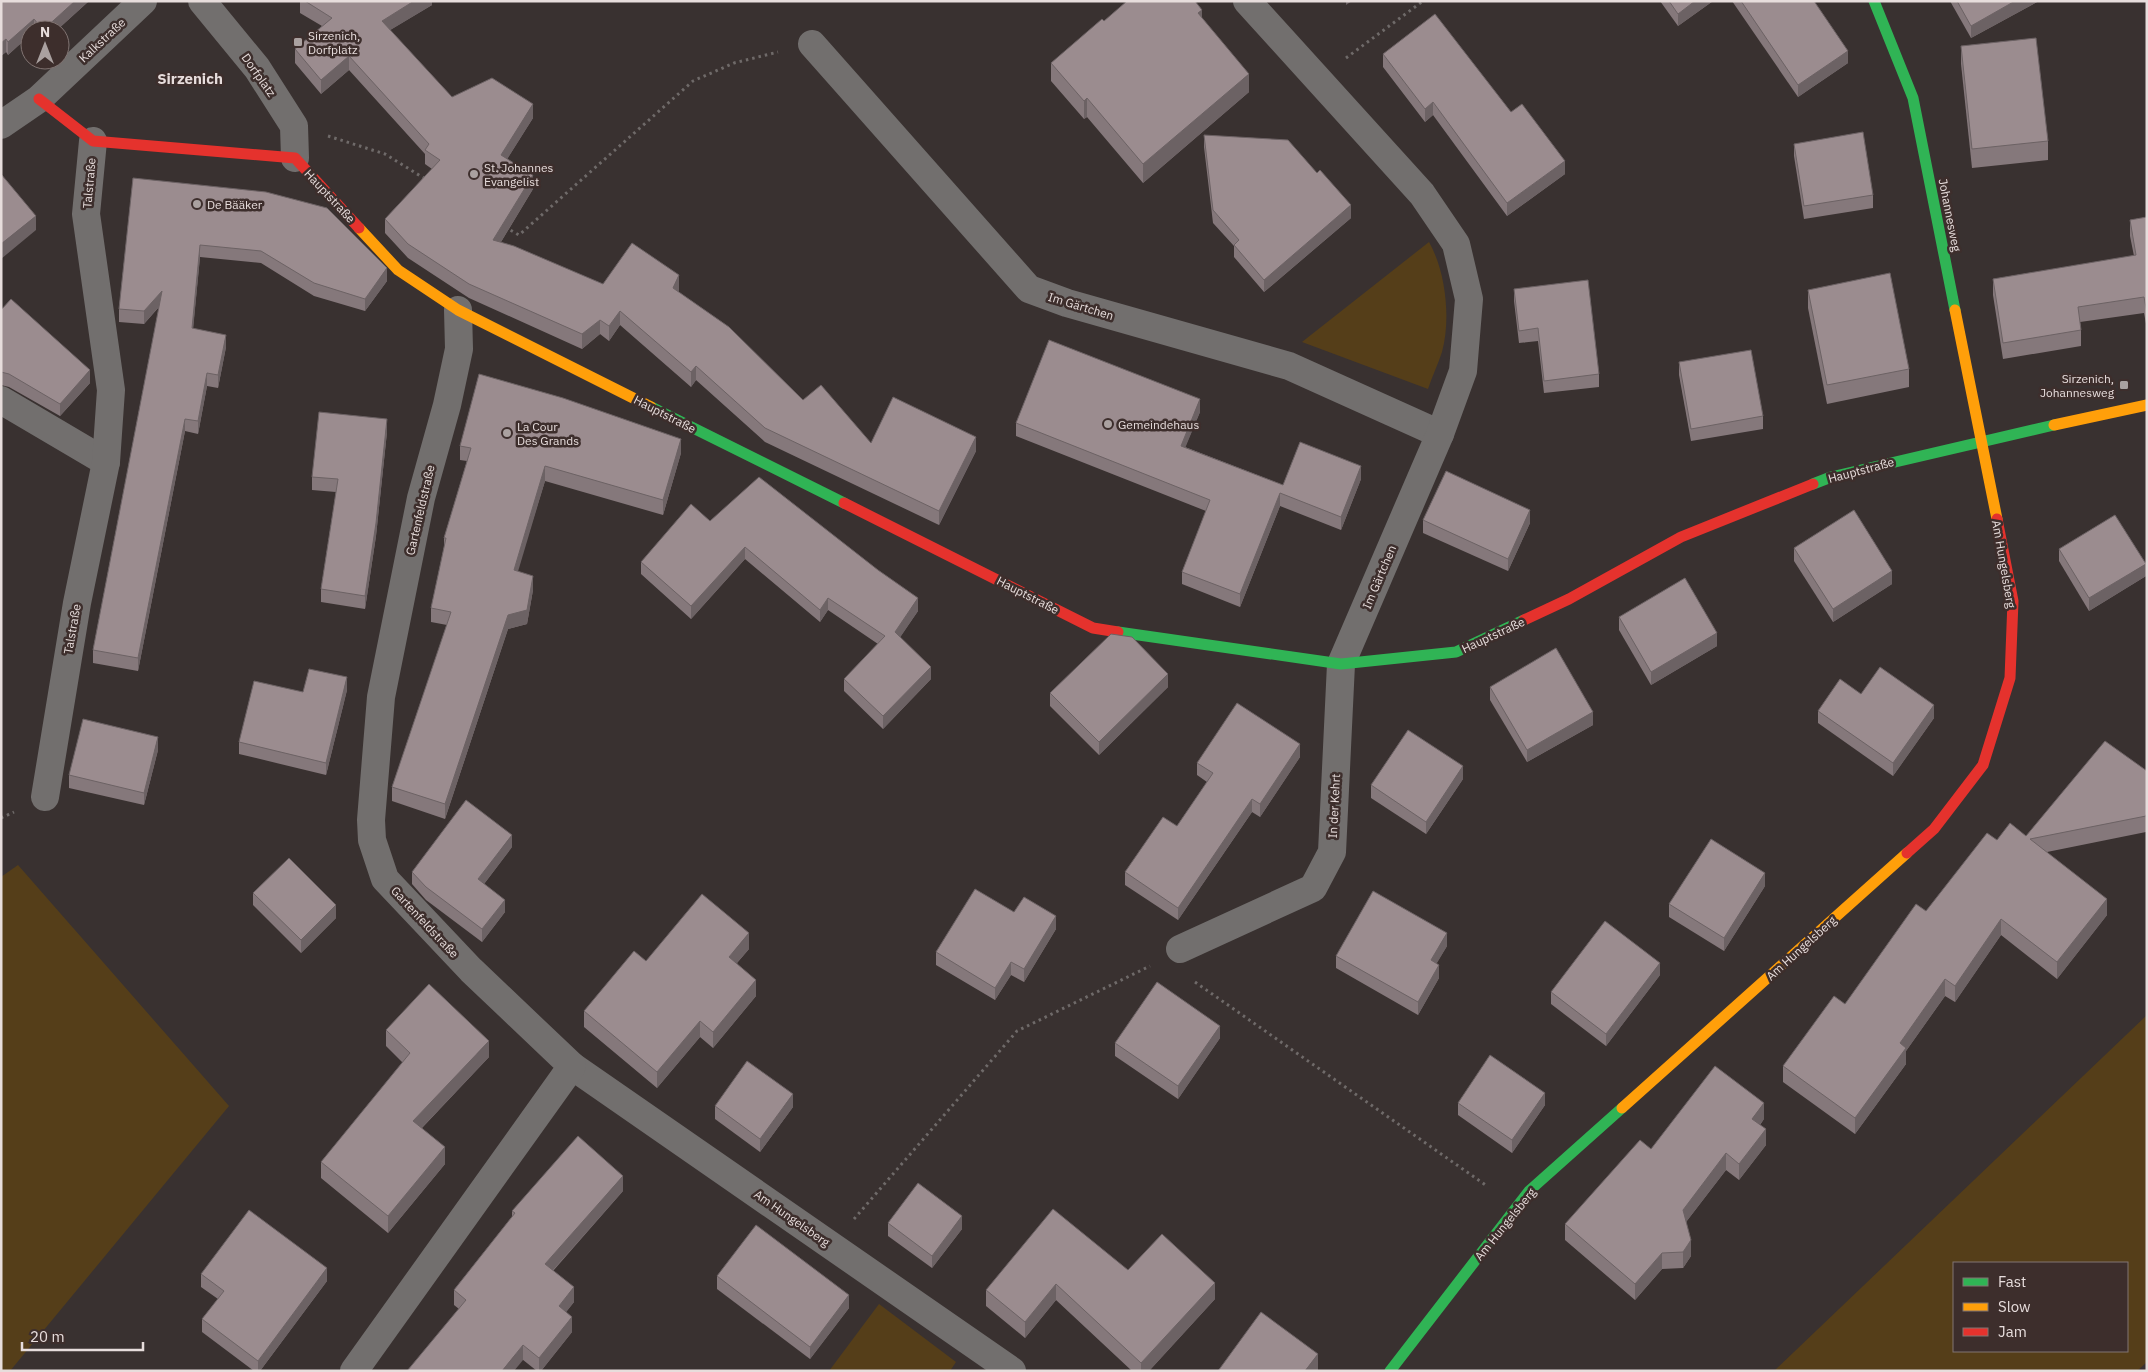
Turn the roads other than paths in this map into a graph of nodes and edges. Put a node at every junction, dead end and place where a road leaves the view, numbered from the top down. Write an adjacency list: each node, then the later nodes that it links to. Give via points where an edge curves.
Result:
1 (143, 1): 6 (street, Kalkstraße)
2 (202, 1): 9 (street, Dorfplatz, via 257,68 294,126)
3 (1247, 1): 13 (street, Im Gärtchen, via 1422,194 1456,244 1468,298 1463,371)
4 (1874, 1): 14 (street, Johannesweg, via 1913,98)
5 (812, 44): 13 (street, Im Gärtchen, via 1029,289 1289,366)
6 (39, 99): 7 (street); 8 (street)
7 (1, 125)
8 (92, 141): 9 (street, Hauptstraße); 15 (street, Talstraße, via 86,214 111,390)
9 (295, 158): 10 (street, Hauptstraße, via 398,270)
10 (458, 310): 16 (street, Hauptstraße, via 1093,628); 19 (street, Gartenfeldstraße, via 459,349 421,498 381,698 372,840 385,879 412,911)
11 (1, 400): 15 (street)
12 (2147, 405): 14 (street, Hauptstraße)
13 (1440, 434): 16 (street, Im Gärtchen)
14 (1981, 440): 16 (street, Hauptstraße, via 1831,477 1681,537 1569,599 1456,652); 22 (street, Am Hungelsberg, via 2013,601 2010,678 1983,764 1934,829 1536,1184)
15 (106, 462): 17 (street, Talstraße, via 77,603)
16 (1341, 664): 18 (street, In der Kehrt, via 1332,852 1313,888)
17 (45, 797)
18 (1180, 949)
19 (572, 1066): 20 (street); 21 (street, Am Hungelsberg)
20 (354, 1371)
21 (1012, 1371)
22 (1390, 1371)

